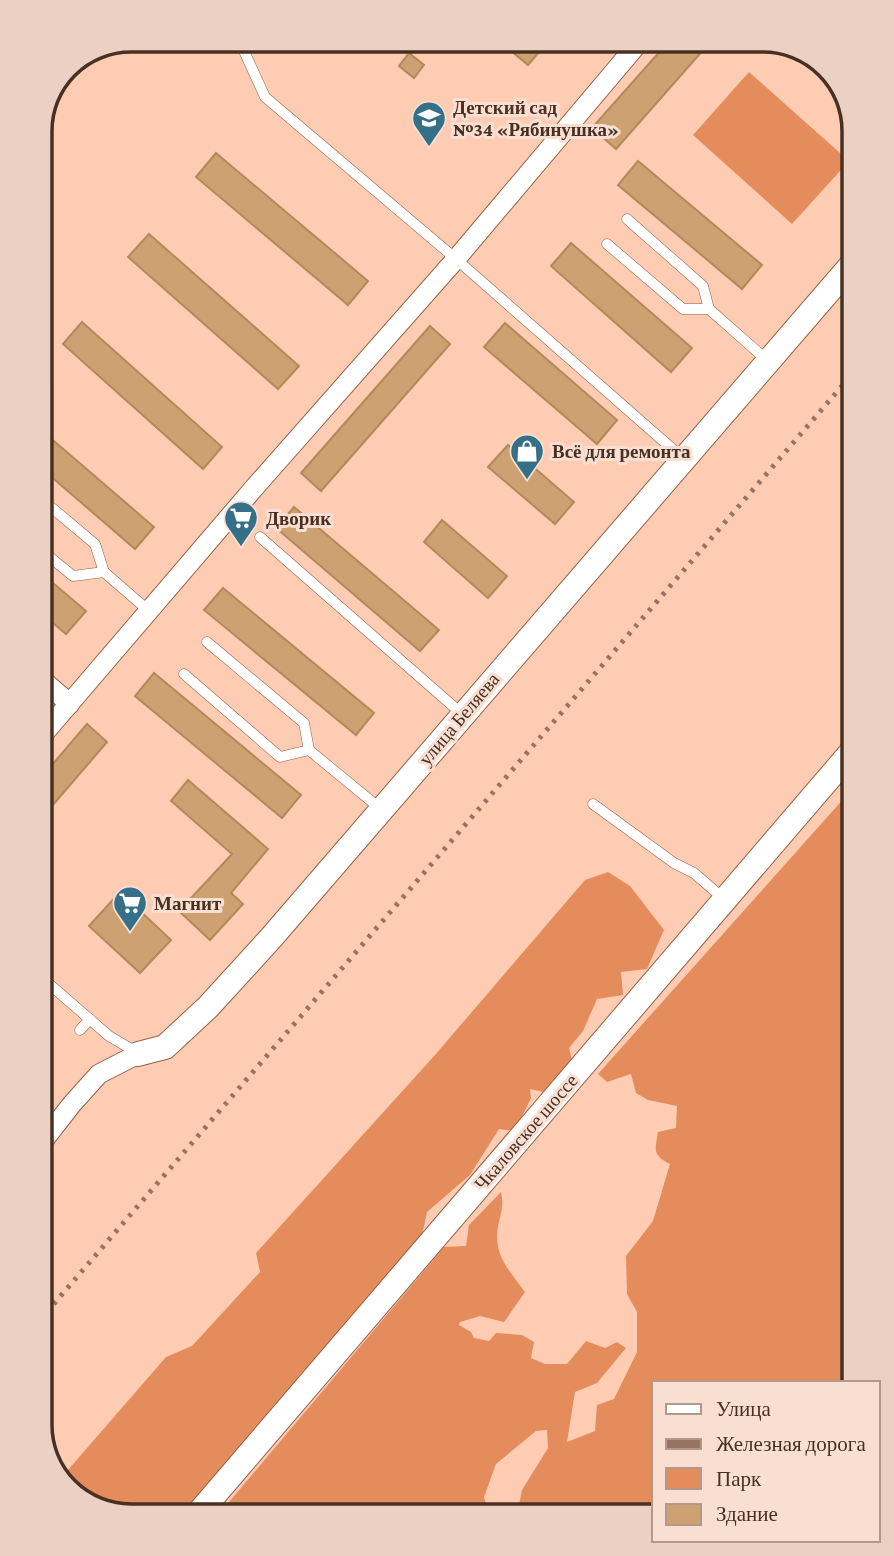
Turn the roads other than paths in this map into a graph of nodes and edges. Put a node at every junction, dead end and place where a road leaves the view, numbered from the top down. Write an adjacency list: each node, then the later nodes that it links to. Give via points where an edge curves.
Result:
1 (245, 52): 5 (lane, via 265,97)
2 (630, 53): 5 (street)
3 (627, 219): 7 (lane, via 704,286)
4 (607, 244): 7 (lane, via 683,309)
5 (456, 259): 9 (lane); 14 (street)
6 (842, 276): 8 (street, улица Беляева)
7 (709, 309): 8 (lane)
8 (768, 361): 9 (street, улица Беляева)
9 (685, 460): 19 (street, улица Беляева)
10 (53, 509): 13 (lane, via 95,544)
11 (260, 537): 19 (lane)
12 (53, 559): 13 (lane, via 73,576)
13 (104, 572): 14 (lane)
14 (149, 611): 18 (street)
15 (206, 642): 21 (lane, via 304,723)
16 (184, 674): 21 (lane, via 280,757)
17 (53, 689): 18 (street)
18 (70, 704): 20 (street)
19 (462, 714): 24 (street, улица Беляева)
20 (53, 724)
21 (309, 750): 24 (lane)
22 (842, 762): 25 (street, Чкаловское шоссе)
23 (593, 804): 25 (lane, via 694,873)
24 (382, 810): 29 (street, улица Беляева, via 208,1007 164,1046)
25 (724, 900): 31 (street, Чкаловское шоссе)
26 (52, 987): 27 (lane)
27 (90, 1019): 28 (lane); 29 (lane)
28 (80, 1030)
29 (138, 1054): 30 (street, улица Беляева, via 99,1074)
30 (52, 1129)
31 (207, 1503)

